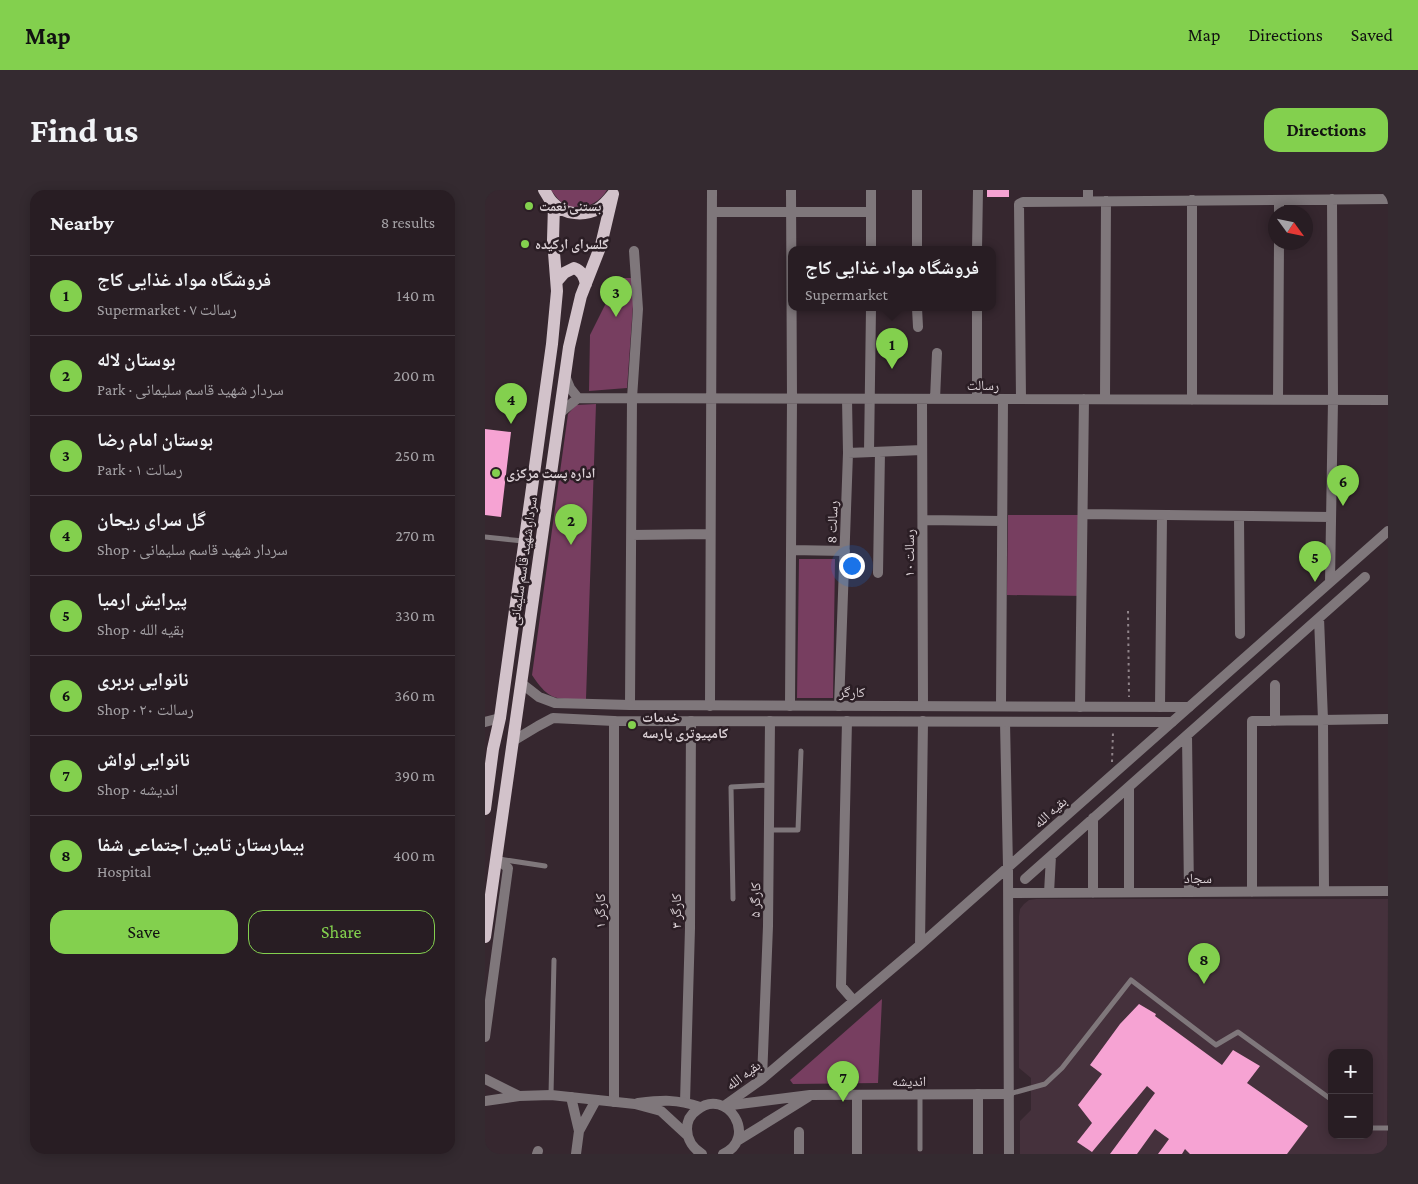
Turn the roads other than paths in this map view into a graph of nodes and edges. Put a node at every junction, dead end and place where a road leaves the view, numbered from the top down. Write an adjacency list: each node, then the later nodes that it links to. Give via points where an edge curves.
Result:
1 (544, 190): 18 (main road)
2 (712, 190): 20 (street)
3 (791, 190): 21 (street)
4 (871, 190): 22 (street)
5 (917, 190): 25 (street)
6 (977, 190): 26 (street)
7 (614, 192): 18 (main road, via 599,208 588,213 563,211); 30 (main road, سردار شهید قاسم سلیمانی, via 601,245)
8 (1088, 195): 17 (street); 48 (street, via 1019,204)
9 (1160, 195): 15 (street); 17 (street)
10 (1229, 195): 15 (street); 16 (street)
11 (1297, 195): 13 (street); 16 (street)
12 (1369, 195): 13 (street); 14 (street)
13 (1332, 199): 53 (street)
14 (1388, 199)
15 (1192, 200): 51 (street)
16 (1279, 200): 19 (street)
17 (1106, 201): 50 (street)
18 (554, 204): 29 (main road)
19 (1279, 205)
20 (712, 212): 21 (street); 40 (street)
21 (791, 212): 22 (street); 23 (street)
22 (871, 212): 24 (street)
23 (791, 246)
24 (871, 246)
25 (917, 246)
26 (977, 246)
27 (1279, 250): 52 (street)
28 (634, 251): 39 (street, via 638,309)
29 (557, 281): 30 (main road, via 564,272 574,268 580,270); 70 (main road, via 552,344)
30 (586, 284): 37 (main road, سردار شهید قاسم سلیمانی, via 569,347)
31 (792, 311): 41 (street)
32 (871, 311): 43 (street)
33 (917, 311): 35 (street)
34 (977, 311): 46 (street)
35 (917, 327)
36 (937, 353): 45 (street)
37 (565, 376): 38 (street); 55 (main road, سردار شهید قاسم سلیمانی)
38 (578, 398): 39 (street, رسالت); 55 (street)
39 (632, 398): 40 (street, رسالت); 68 (street)
40 (710, 399): 41 (street, رسالت); 67 (street)
41 (792, 399): 42 (street, رسالت); 71 (street)
42 (847, 399): 43 (street, رسالت); 59 (street, رسالت 8)
43 (871, 399): 44 (street, رسالت); 57 (street)
44 (922, 399): 45 (street, رسالت); 56 (street, رسالت ۱۰)
45 (935, 399): 46 (street, رسالت)
46 (977, 399): 47 (street, رسالت)
47 (1003, 399): 48 (street, رسالت); 65 (street)
48 (1021, 399): 49 (street, رسالت)
49 (1084, 399): 50 (street, رسالت); 60 (street)
50 (1105, 399): 51 (street, رسالت)
51 (1192, 400): 52 (street, رسالت)
52 (1279, 400): 53 (street, رسالت)
53 (1333, 400): 54 (street, رسالت); 63 (street)
54 (1388, 400)
55 (560, 413): 78 (main road, سردار شهید قاسم سلیمانی)
56 (923, 450): 58 (street); 64 (street, رسالت ۱۰)
57 (869, 452): 58 (street); 59 (street)
58 (880, 452): 73 (street)
59 (848, 453): 72 (street, رسالت 8)
60 (1083, 514): 61 (street); 88 (street)
61 (1162, 516): 62 (street); 89 (street)
62 (1239, 516): 63 (street); 77 (street)
63 (1331, 517): 75 (street)
64 (923, 520): 65 (street); 86 (street, رسالت ۱۰)
65 (1002, 521): 87 (street)
66 (1388, 531): 75 (street, بقیه الله)
67 (710, 534): 68 (street); 82 (street)
68 (631, 535): 81 (street)
69 (485, 537): 70 (lane)
70 (524, 541): 91 (main road)
71 (791, 550): 72 (street); 84 (street)
72 (845, 552): 85 (street, رسالت 8)
73 (878, 573)
74 (1365, 578): 76 (street)
75 (1330, 582): 90 (street, بقیه الله)
76 (1319, 618): 94 (street); 105 (street)
77 (1240, 634)
78 (521, 682): 80 (street, کارگر, via 539,697); 106 (main road, سردار شهید قاسم سلیمانی)
79 (1275, 685): 101 (street)
80 (555, 704): 81 (street, کارگر); 92 (street, via 551,710)
81 (630, 705): 82 (street, کارگر)
82 (710, 706): 83 (street, کارگر)
83 (738, 706): 84 (street, کارگر); 97 (street)
84 (790, 706): 85 (street, کارگر)
85 (839, 706): 86 (street, کارگر)
86 (923, 706): 87 (street, کارگر)
87 (1001, 706): 88 (street, کارگر)
88 (1080, 706): 89 (street, کارگر)
89 (1160, 707): 90 (street, کارگر)
90 (1189, 707): 104 (street, بقیه الله)
91 (500, 718): 102 (street); 107 (main road)
92 (553, 718): 95 (street); 106 (street)
93 (1388, 719): 94 (street)
94 (1323, 720): 101 (street); 119 (street)
95 (614, 721): 96 (street); 146 (street, کارگر ۱)
96 (691, 721): 97 (street); 147 (street, کارگر ۳)
97 (738, 721): 98 (street)
98 (770, 721): 99 (street); 109 (street, کارگر ۵)
99 (847, 721): 100 (street); 131 (street, via 841,986)
100 (923, 721): 103 (street); 129 (street)
101 (1275, 721): 123 (street, via 1252,721)
102 (485, 722)
103 (1005, 722): 104 (street); 117 (street)
104 (1172, 722): 117 (street, بقیه الله)
105 (1187, 735): 110 (street); 122 (street)
106 (513, 741): 115 (main road, سردار شهید قاسم سلیمانی)
107 (489, 747): 111 (main road)
108 (801, 751): 113 (lane, via 798,830)
109 (770, 785): 113 (street, کارگر ۵); 127 (lane, via 731,787)
110 (1129, 788): 112 (street); 121 (street)
111 (485, 809)
112 (1093, 818): 114 (street); 126 (street)
113 (769, 830): 134 (street, کارگر ۵, via 769,926)
114 (1051, 856): 118 (street); 125 (street)
115 (496, 858): 116 (lane); 128 (main road, سردار شهید قاسم سلیمانی); 132 (street, via 507,868)
116 (545, 866)
117 (1008, 868): 124 (street); 129 (street, بقیه الله)
118 (1025, 879)
119 (1324, 891): 120 (street, سجاد); 123 (street, سجاد)
120 (1388, 891)
121 (1129, 892): 122 (street, سجاد); 126 (street, سجاد)
122 (1189, 892): 123 (street, سجاد)
123 (1252, 892)
124 (1008, 893): 125 (street, سجاد); 136 (street)
125 (1049, 893): 126 (street, سجاد)
126 (1093, 893)
127 (733, 899)
128 (485, 937)
129 (920, 945): 131 (street, بقیه الله)
130 (554, 960): 137 (lane)
131 (854, 1002): 134 (street, بقیه الله)
132 (485, 1037)
133 (485, 1079): 141 (street, اندیشه)
134 (762, 1079): 149 (street, بقیه الله)
135 (978, 1094): 136 (street, اندیشه); 140 (street, اندیشه); 163 (street)
136 (1009, 1094): 143 (lane, via 1045,1084 1062,1068 1131,980 1216,1045 1238,1032); 164 (street)
137 (551, 1095): 141 (street, اندیشه); 142 (street, اندیشه)
138 (811, 1095): 139 (street, اندیشه); 149 (street, اندیشه); 155 (street)
139 (857, 1095): 140 (street, اندیشه); 162 (street)
140 (920, 1095): 157 (lane)
141 (519, 1096): 145 (street, اندیشه)
142 (571, 1097): 144 (street, اندیشه); 153 (street)
143 (1328, 1097)
144 (596, 1100): 146 (street, اندیشه); 153 (street)
145 (485, 1101)
146 (614, 1102): 148 (street, اندیشه)
147 (685, 1102): 148 (street, اندیشه, via 664,1100); 150 (street, اندیشه)
148 (635, 1104): 156 (street, اندیشه, via 661,1111)
149 (724, 1106): 150 (street, اندیشه); 155 (street, via 739,1125)
150 (701, 1107): 156 (street, via 689,1119)
151 (1373, 1128): 152 (lane)
152 (1388, 1128)
153 (579, 1131): 158 (street)
154 (799, 1132): 161 (street)
155 (737, 1141): 160 (street)
156 (690, 1145): 159 (street, اندیشه)
157 (920, 1149)
158 (575, 1154)
159 (703, 1154)
160 (725, 1154)
161 (799, 1154)
162 (857, 1154)
163 (977, 1154)
164 (1009, 1154)

